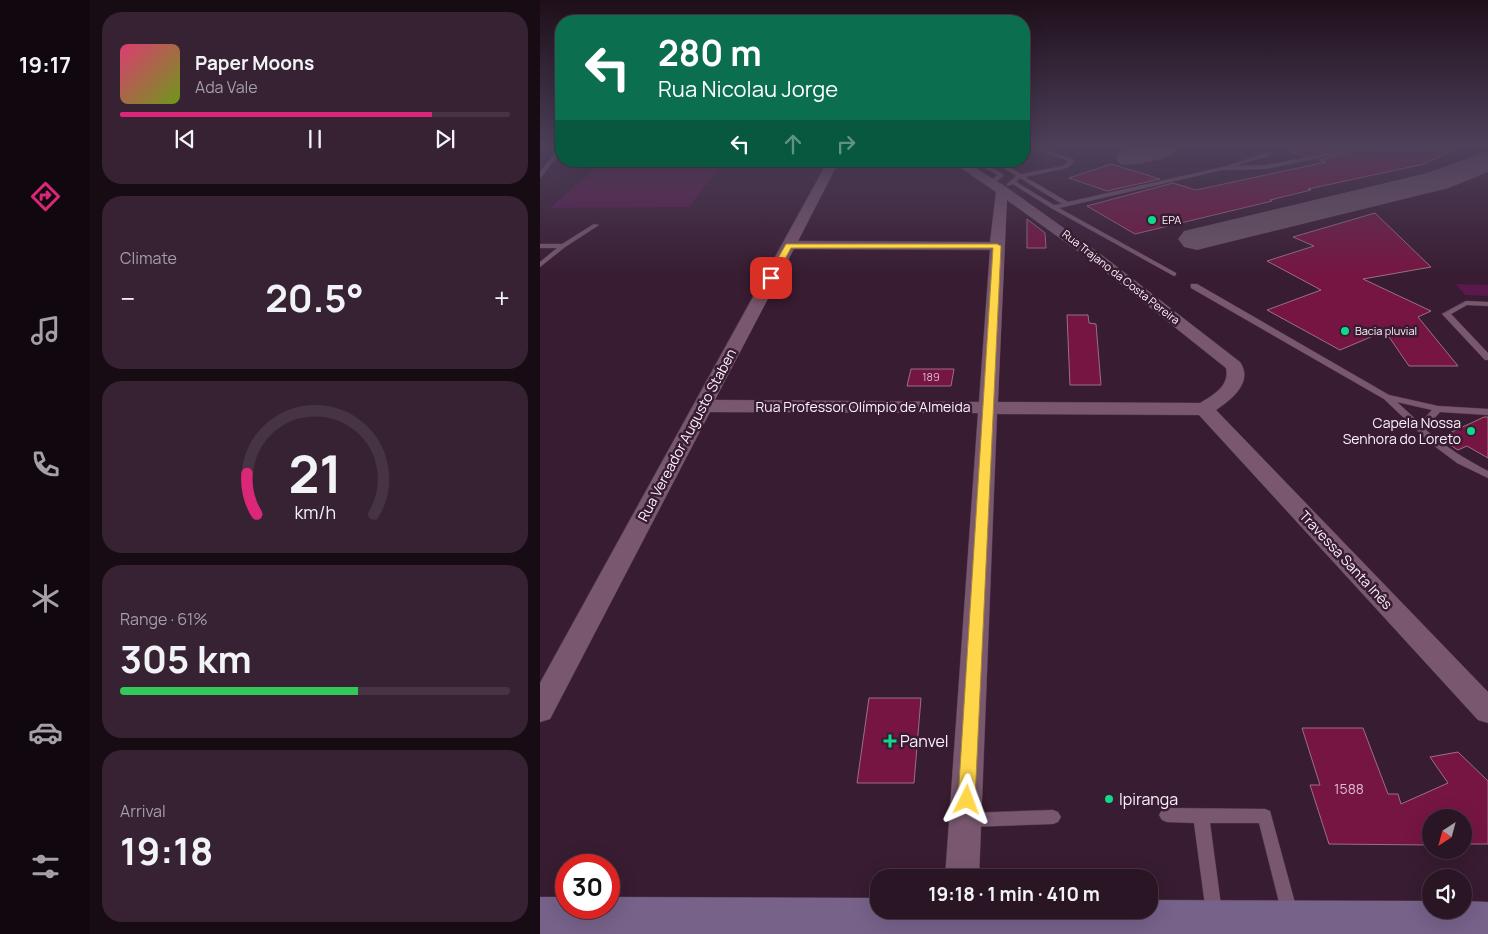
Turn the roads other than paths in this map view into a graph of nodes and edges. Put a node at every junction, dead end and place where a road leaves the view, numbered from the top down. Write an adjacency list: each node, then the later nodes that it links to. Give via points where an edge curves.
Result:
1 (819, 190): 12 (street, Rua Vereador Augusto Staben)
2 (1006, 190): 13 (street)
3 (1015, 190): 22 (street, Rua Trajano da Costa Pereira, via 1234,366 1237,372 1230,390)
4 (1019, 190): 8 (lane)
5 (1026, 190): 7 (lane)
6 (1129, 190): 7 (lane)
7 (1067, 204): 8 (lane)
8 (1052, 207): 15 (lane)
9 (596, 225): 11 (lane)
10 (540, 246): 11 (lane)
11 (562, 246): 14 (lane)
12 (789, 246): 13 (street); 20 (street, Rua Vereador Augusto Staben)
13 (997, 246): 21 (street)
14 (540, 265)
15 (1174, 274)
16 (1194, 286): 19 (lane)
17 (1488, 304): 18 (lane, via 1466,304 1446,314)
18 (1488, 358)
19 (1387, 397): 23 (lane); 25 (lane)
20 (702, 406): 21 (street, Rua Professor Olímpio de Almeida); 27 (street, Rua Vereador Augusto Staben)
21 (988, 408): 22 (street, Rua Professor Olímpio de Almeida); 32 (street)
22 (1204, 409): 28 (street, Travessa Santa Inês)
23 (1438, 409): 24 (lane); 25 (lane)
24 (1488, 412)
25 (1420, 429): 26 (lane, via 1461,461)
26 (1488, 475)
27 (540, 710)
28 (1488, 711)
29 (1167, 815): 30 (lane)
30 (1201, 817): 37 (lane); 38 (lane, via 1265,816)
31 (1053, 818): 32 (lane)
32 (966, 820): 33 (street)
33 (963, 869)
34 (870, 917): 36 (main road)
35 (1056, 919): 37 (main road)
36 (540, 920)
37 (1215, 924): 38 (main road)
38 (1293, 924): 39 (main road)
39 (1488, 925)

